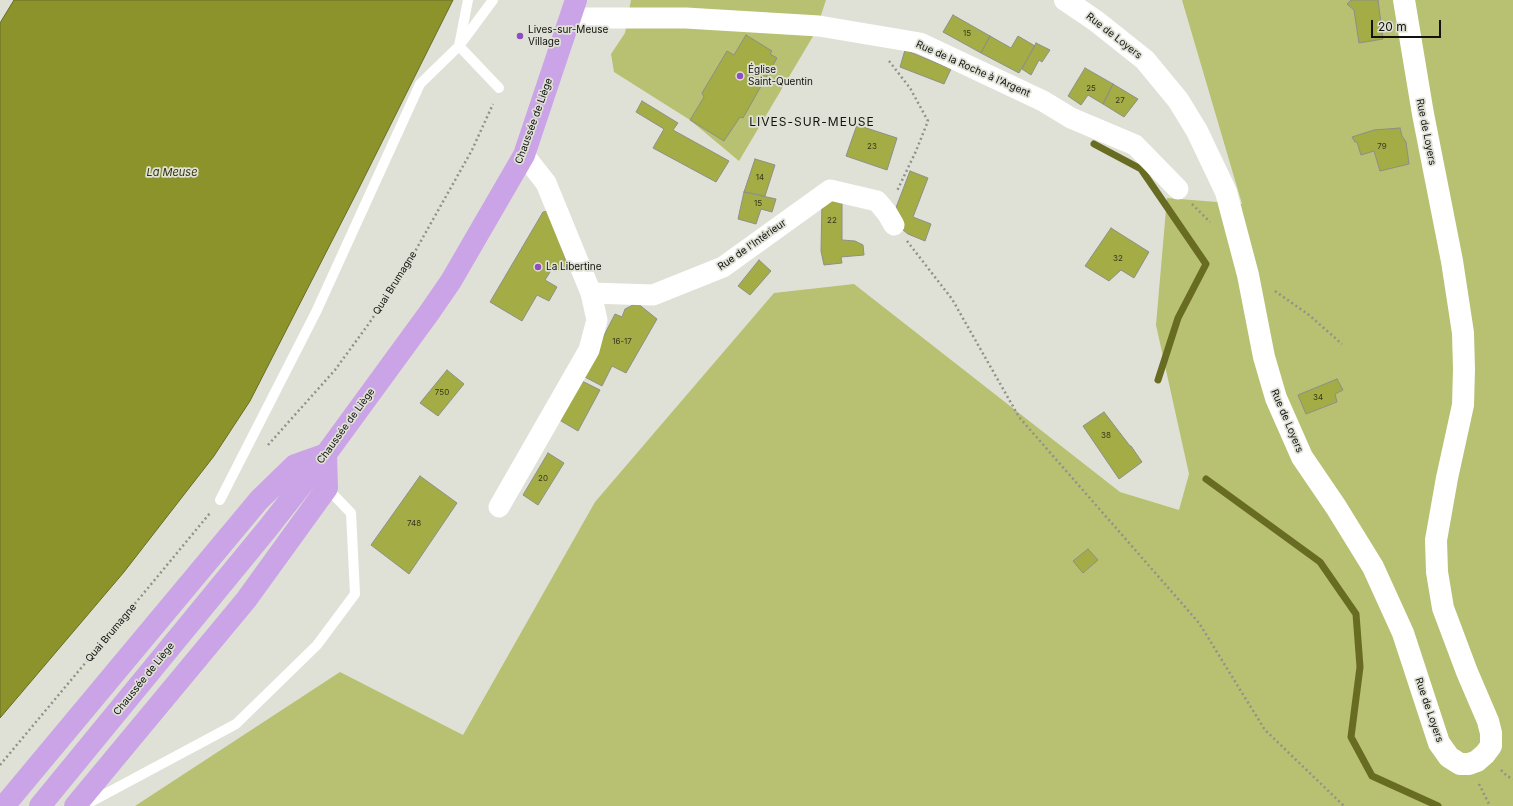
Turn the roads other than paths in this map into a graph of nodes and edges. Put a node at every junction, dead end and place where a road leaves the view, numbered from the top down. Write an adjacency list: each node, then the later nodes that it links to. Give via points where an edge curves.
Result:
1 (468, 0): 6 (lane)
2 (493, 0): 6 (lane)
3 (1065, 0): 4 (street, Rue de Loyers, via 1145,60 1178,100 1198,131 1226,192 1276,398 1302,457 1373,567 1403,633 1439,742 1449,757 1460,764 1469,764 1477,762 1485,754 1490,746 1491,733 1443,608 1437,572 1436,540 1463,405 1463,333 1452,261 1422,114)
4 (1404, 0)
5 (573, 9): 8 (main road, Chaussée de Liège); 9 (street, Rue de la Roche à l'Argent, via 819,26 920,44 1043,101 1071,118 1135,145)
6 (459, 46): 7 (lane); 14 (lane, via 420,84 316,312)
7 (499, 88)
8 (524, 155): 11 (street, via 546,183); 12 (main road, Chaussée de Liège, via 429,313)
9 (1178, 189)
10 (890, 219): 11 (street, Rue de l'Intérieur, via 877,201 830,190 723,267 653,295)
11 (591, 294): 15 (street, via 597,320 589,350)
12 (326, 454): 13 (main road); 16 (main road, via 295,465 259,500); 17 (main road, Chaussée de Liège)
13 (327, 488): 18 (main road, via 246,600); 19 (lane, via 351,513 355,594 317,645 236,724)
14 (220, 500)
15 (498, 507)
16 (4, 806)
17 (40, 806)
18 (75, 806)
19 (83, 806)

